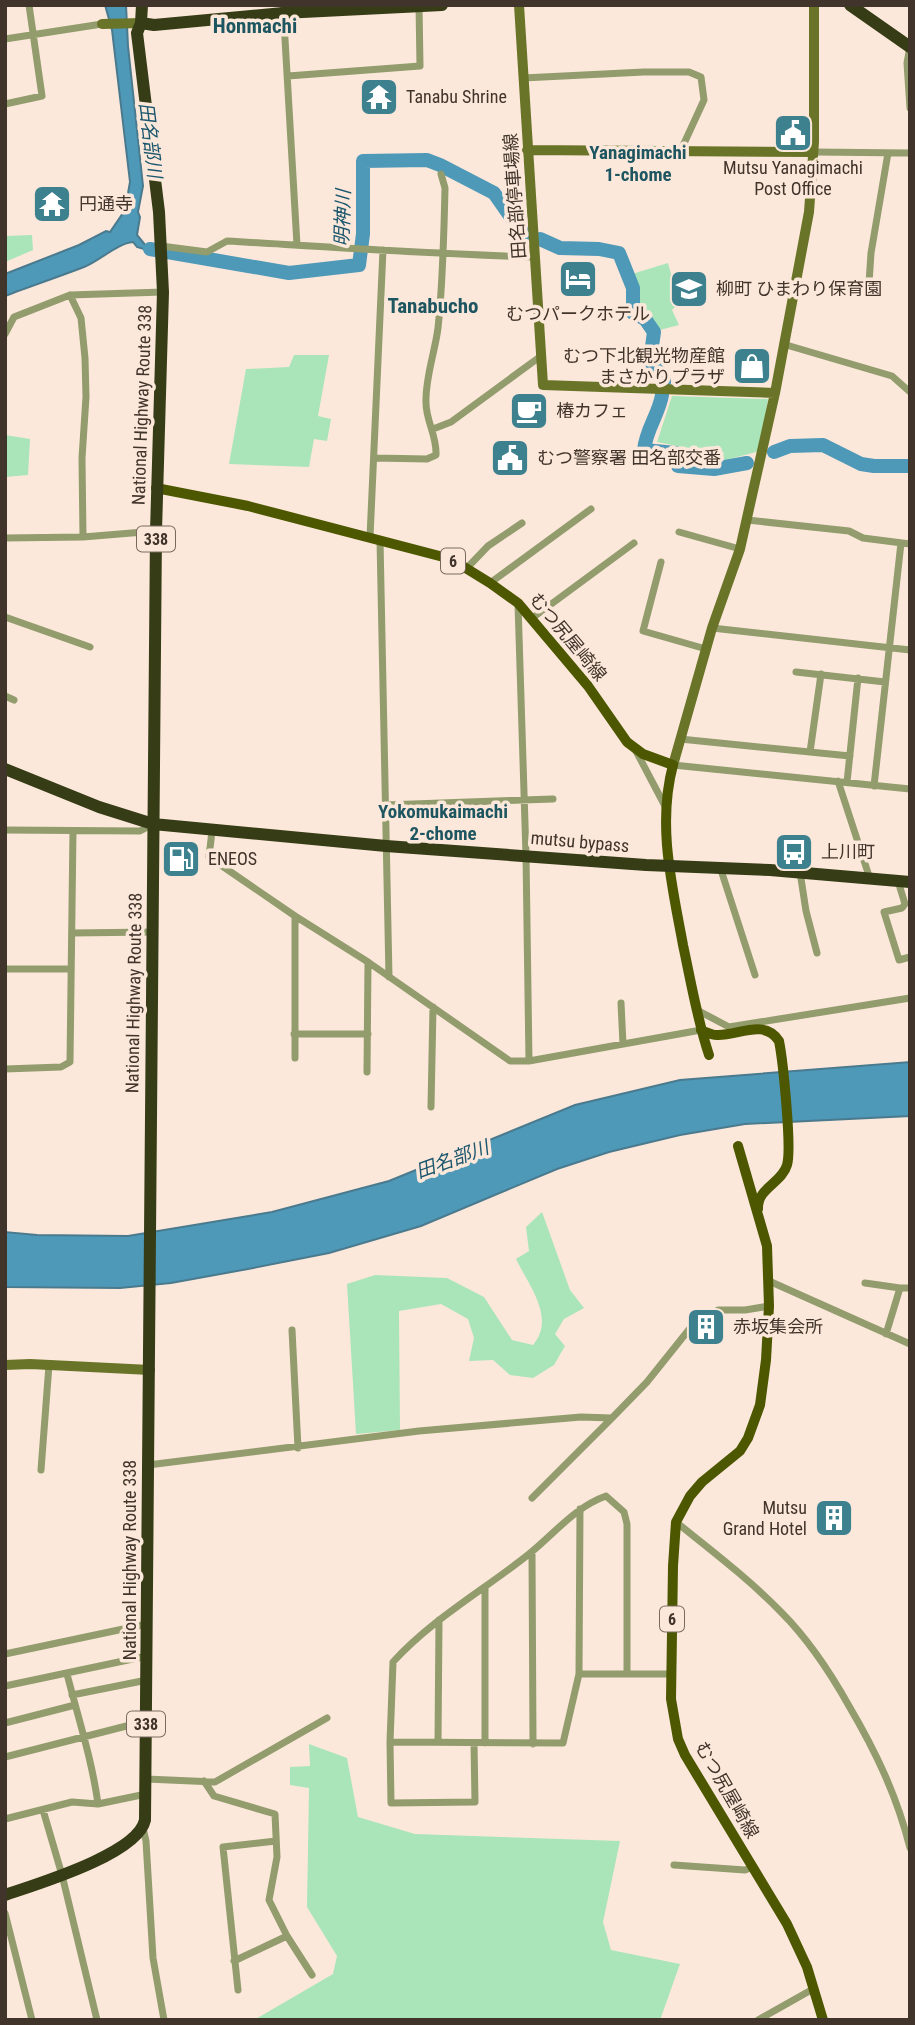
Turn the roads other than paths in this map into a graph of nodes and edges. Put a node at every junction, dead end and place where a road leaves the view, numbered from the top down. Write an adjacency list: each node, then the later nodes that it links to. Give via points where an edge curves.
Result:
1 (29, 5): 11 (street)
2 (142, 5): 9 (highway, National Highway Route 338 / 338)
3 (442, 5): 7 (highway)
4 (519, 5): 15 (street, 田名部停車場線)
5 (814, 5): 20 (street)
6 (850, 5): 13 (highway)
7 (419, 6): 8 (highway); 14 (street, via 420,66)
8 (283, 9): 9 (highway, via 154,25); 14 (street)
9 (137, 22): 10 (street); 25 (highway, National Highway Route 338 / 338)
10 (102, 24): 11 (street)
11 (34, 35): 12 (street); 16 (street, via 42,96)
12 (5, 39)
13 (910, 47): 17 (street)
14 (288, 76): 24 (street)
15 (523, 78): 18 (street, 田名部停車場線); 19 (street, via 643,72 701,76 704,100)
16 (5, 104)
17 (910, 108)
18 (527, 150): 19 (street); 28 (street, 田名部停車場線)
19 (681, 150): 20 (street)
20 (813, 152): 21 (street); 33 (street, via 809,212)
21 (888, 153): 22 (street); 29 (street)
22 (910, 153)
23 (441, 174): 27 (street, via 445,187)
24 (297, 245): 25 (street, via 226,241 207,252); 26 (street)
25 (161, 250): 30 (highway, National Highway Route 338 / 338)
26 (383, 250): 27 (street); 38 (street)
27 (443, 255): 28 (street); 37 (street, via 438,331 426,403)
28 (534, 257): 34 (street, 田名部停車場線)
29 (869, 283)
30 (163, 292): 31 (street); 39 (highway, National Highway Route 338 / 338)
31 (70, 295): 32 (street, via 14,317); 45 (street, via 81,318 85,358)
32 (5, 334)
33 (783, 344): 35 (street, via 892,376); 36 (street)
34 (541, 356): 36 (street, 田名部停車場線, via 543,385); 37 (street, via 451,422)
35 (910, 392)
36 (775, 393): 41 (street)
37 (433, 429): 38 (street, via 433,458)
38 (374, 458): 47 (street)
39 (156, 488): 43 (highway, National Highway Route 338 / 338); 47 (main road, むつ尻屋崎線 / 6)
40 (591, 509): 54 (street)
41 (747, 520): 49 (street, via 849,531 863,538); 51 (street)
42 (522, 523): 53 (street, via 488,546)
43 (156, 531): 45 (street); 82 (highway, National Highway Route 338 / 338)
44 (679, 532): 51 (street)
45 (83, 537): 46 (street)
46 (5, 538)
47 (375, 539): 53 (main road, むつ尻屋崎線 / 6, via 451,559); 80 (street)
48 (634, 543): 57 (street)
49 (901, 543): 50 (street); 60 (street)
50 (910, 544)
51 (740, 549): 58 (street)
52 (661, 562): 61 (street, via 643,631)
53 (466, 569): 54 (main road, むつ尻屋崎線 / 6)
54 (490, 583): 55 (main road, むつ尻屋崎線 / 6)
55 (518, 603): 57 (main road, むつ尻屋崎線 / 6); 79 (street)
56 (5, 617): 59 (street)
57 (531, 619): 70 (main road, むつ尻屋崎線 / 6)
58 (712, 628): 60 (street); 61 (street)
59 (90, 647)
60 (889, 648): 62 (street); 66 (street)
61 (706, 649): 69 (street)
62 (910, 650)
63 (796, 672): 64 (street)
64 (821, 674): 65 (street); 71 (street)
65 (858, 678): 66 (street); 72 (street)
66 (885, 682): 76 (street)
67 (5, 696): 68 (street)
68 (14, 700)
69 (680, 739): 71 (street); 73 (street)
70 (636, 750): 73 (main road, むつ尻屋崎線 / 6); 81 (street)
71 (810, 752): 72 (street)
72 (850, 756): 75 (street)
73 (673, 765): 75 (street); 81 (main road)
74 (5, 769): 82 (highway, mutsu bypass)
75 (843, 782): 76 (street); 91 (street)
76 (874, 786): 77 (street)
77 (910, 789)
78 (553, 800): 79 (street)
79 (524, 801): 80 (street); 87 (street)
80 (385, 805): 86 (street)
81 (665, 806): 88 (main road)
82 (153, 824): 84 (street, via 141,831); 85 (highway, mutsu bypass); 94 (highway, National Highway Route 338 / 338)
83 (5, 830): 84 (street)
84 (73, 831): 95 (street)
85 (212, 831): 86 (highway, mutsu bypass); 93 (street, via 209,857)
86 (386, 846): 87 (highway, mutsu bypass); 102 (street)
87 (526, 855): 88 (highway, mutsu bypass); 113 (street)
88 (668, 864): 89 (highway, mutsu bypass); 106 (main road)
89 (720, 867): 90 (highway, mutsu bypass); 101 (street)
90 (800, 873): 91 (highway, mutsu bypass); 96 (street)
91 (870, 879): 92 (highway, mutsu bypass)
92 (906, 884): 97 (street, via 902,908 884,912 899,960)
93 (295, 916): 98 (street); 108 (street)
94 (153, 932): 95 (street); 129 (highway, National Highway Route 338 / 338)
95 (72, 933): 100 (street)
96 (817, 953)
97 (910, 957)
98 (369, 962): 102 (street); 109 (street)
99 (5, 969): 100 (street)
100 (71, 969): 114 (street, via 70,1062 61,1067)
101 (755, 975)
102 (389, 977): 105 (street)
103 (910, 998): 106 (street, via 729,1027)
104 (621, 1003): 110 (street)
105 (433, 1007): 113 (street, via 510,1061); 116 (street)
106 (696, 1009): 107 (main road)
107 (701, 1030): 110 (street); 111 (main road); 118 (main road, via 717,1035 765,1029 775,1035 781,1052 787,1166 758,1201)
108 (295, 1034): 109 (street); 112 (street)
109 (368, 1034): 115 (street)
110 (623, 1044): 113 (street)
111 (709, 1055)
112 (295, 1058)
113 (529, 1061)
114 (5, 1069)
115 (367, 1072)
116 (431, 1108)
117 (738, 1146): 118 (main road, むつ尻屋崎線 / 6)
118 (758, 1214): 119 (main road, むつ尻屋崎線 / 6, via 767,1246)
119 (769, 1281): 123 (main road, むつ尻屋崎線 / 6); 125 (street)
120 (865, 1283): 121 (street)
121 (900, 1288): 122 (street); 125 (street)
122 (910, 1288)
123 (769, 1306): 130 (street, via 718,1310 695,1322); 136 (main road, むつ尻屋崎線 / 6, via 764,1384 755,1422 740,1451 702,1482)
124 (292, 1330): 131 (street)
125 (887, 1334): 126 (street)
126 (910, 1344)
127 (48, 1365): 128 (street); 129 (street); 133 (street)
128 (5, 1366)
129 (150, 1370): 132 (highway, National Highway Route 338 / 338)
130 (612, 1418): 131 (street, via 419,1431); 134 (street)
131 (298, 1448): 132 (street)
132 (148, 1465): 140 (highway, National Highway Route 338 / 338)
133 (41, 1470)
134 (532, 1498)
135 (580, 1509): 137 (street); 144 (street); 145 (street, via 606,1496 624,1512)
136 (676, 1521): 146 (main road, むつ尻屋崎線 / 6); 169 (street, via 781,1612 826,1666 891,1784)
137 (532, 1552): 138 (street); 159 (street)
138 (485, 1588): 139 (street); 158 (street)
139 (439, 1620): 155 (street, via 393,1661); 156 (street)
140 (147, 1624): 141 (street); 142 (highway, National Highway Route 338 / 338)
141 (5, 1654)
142 (147, 1656): 143 (street); 147 (highway, National Highway Route 338 / 338)
143 (67, 1674): 148 (street); 149 (street)
144 (579, 1674): 145 (street); 159 (street, via 563,1744)
145 (627, 1674): 146 (street)
146 (670, 1674): 171 (main road, むつ尻屋崎線 / 6, via 681,1747)
147 (147, 1680): 149 (street); 152 (highway, National Highway Route 338 / 338)
148 (5, 1686)
149 (72, 1695): 150 (street)
150 (75, 1705): 153 (street); 154 (street)
151 (327, 1718): 162 (street, via 215,1782)
152 (146, 1721): 154 (street); 161 (highway, National Highway Route 338 / 338)
153 (5, 1723)
154 (83, 1738): 160 (street); 164 (street)
155 (390, 1742): 156 (street); 157 (street, via 391,1803 475,1802)
156 (438, 1742): 157 (street)
157 (474, 1743): 158 (street)
158 (485, 1743): 159 (street)
159 (533, 1744)
160 (5, 1757)
161 (146, 1779): 162 (street); 163 (highway, National Highway Route 338 / 338)
162 (204, 1781): 168 (street, via 214,1796 275,1814)
163 (146, 1794): 164 (street); 167 (highway, National Highway Route 338 / 338)
164 (98, 1804): 165 (street, via 72,1802)
165 (43, 1810): 166 (street); 172 (street)
166 (5, 1819)
167 (143, 1828): 172 (highway, via 104,1857); 182 (street, via 153,1958)
168 (276, 1841): 175 (street, via 269,1900); 176 (street, via 223,1847)
169 (910, 1848)
170 (674, 1865): 171 (street)
171 (752, 1867): 178 (main road, むつ尻屋崎線 / 6, via 787,1924)
172 (62, 1875): 173 (highway); 181 (street)
173 (5, 1895)
174 (5, 1913): 180 (street)
175 (287, 1936): 176 (street); 177 (street)
176 (234, 1961): 179 (street)
177 (312, 1975)
178 (813, 1989): 183 (street); 184 (main road, むつ尻屋崎線 / 6)
179 (238, 1990)
180 (32, 2020)
181 (97, 2020)
182 (164, 2020)
183 (758, 2020)
184 (823, 2020)

